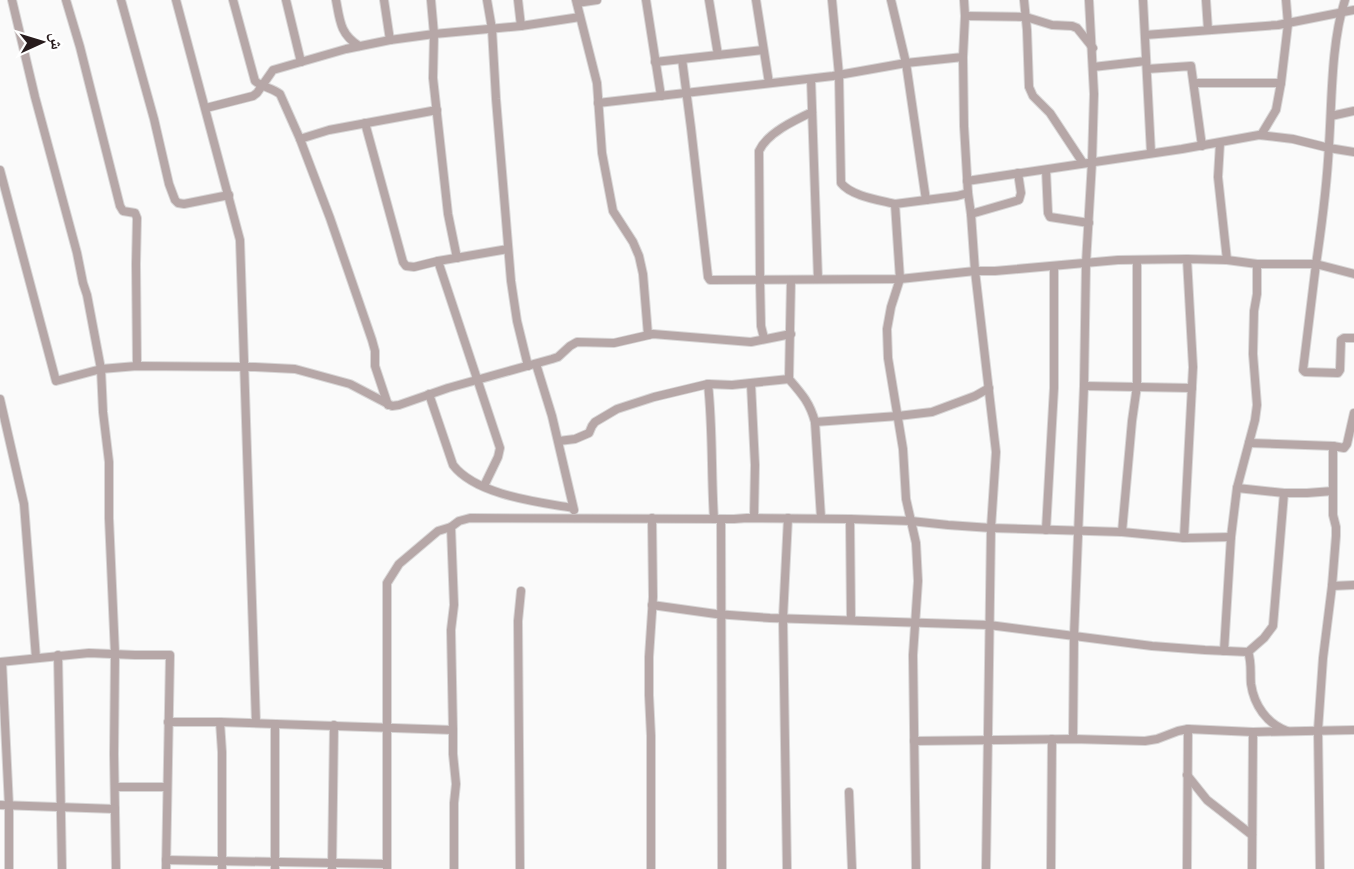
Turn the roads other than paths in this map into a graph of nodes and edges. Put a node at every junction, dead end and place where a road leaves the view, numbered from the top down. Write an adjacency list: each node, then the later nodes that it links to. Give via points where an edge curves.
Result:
1 (12, 0): 105 (street, via 77,253)
2 (66, 0): 103 (street, via 120,206 137,218)
3 (121, 0): 77 (street, via 175,200 184,204)
4 (176, 0): 58 (street)
5 (233, 0): 54 (street, via 252,73)
6 (286, 0): 44 (street)
7 (336, 0): 38 (street, via 346,35)
8 (384, 0): 37 (street)
9 (432, 0): 35 (street)
10 (487, 0): 33 (street)
11 (518, 0): 32 (street)
12 (597, 0): 25 (street)
13 (646, 0): 45 (street)
14 (709, 0): 41 (street)
15 (756, 0): 40 (street)
16 (832, 0): 49 (street)
17 (891, 0): 46 (street)
18 (964, 0): 28 (street)
19 (1024, 0): 30 (street)
20 (1089, 0): 39 (street)
21 (1143, 0): 36 (street)
22 (1206, 0): 34 (street)
23 (1286, 0): 31 (street)
24 (1345, 0): 27 (street)
25 (576, 2): 29 (street)
26 (1354, 10): 27 (street)
27 (1341, 13): 31 (street); 62 (street)
28 (965, 16): 30 (street); 42 (street)
29 (580, 17): 32 (street); 57 (street, via 595,71)
30 (1026, 17): 39 (street, via 1052,25 1074,26); 71 (street, via 1030,92)
31 (1288, 24): 34 (street); 52 (street)
32 (521, 26): 33 (street)
33 (492, 29): 35 (street); 82 (street)
34 (1208, 30): 36 (street)
35 (434, 34): 37 (street); 59 (street)
36 (1145, 35): 47 (street)
37 (390, 40): 38 (street)
38 (359, 46): 44 (street)
39 (1092, 48): 48 (street)
40 (763, 50): 41 (street); 53 (street)
41 (718, 55): 43 (street)
42 (963, 57): 46 (street); 75 (street)
43 (682, 58): 45 (street); 55 (street)
44 (302, 62): 54 (street, via 273,70)
45 (655, 62): 56 (street)
46 (906, 63): 49 (street); 78 (street)
47 (1146, 65): 48 (street); 51 (street, via 1191,66); 70 (street)
48 (1093, 67): 71 (street)
49 (839, 75): 50 (street); 79 (street, via 841,183 854,192)
50 (811, 79): 53 (street); 61 (street)
51 (1194, 83): 52 (street); 67 (street)
52 (1281, 83): 64 (street, via 1276,110)
53 (769, 84): 55 (street)
54 (262, 86): 58 (street, via 253,96); 65 (street, via 280,94)
55 (686, 93): 56 (street); 96 (street, via 708,278)
56 (661, 96): 57 (street)
57 (598, 104): 99 (street, via 613,211 633,242 643,274)
58 (206, 108): 77 (street)
59 (437, 110): 63 (street); 83 (street, via 448,214)
60 (1354, 111): 62 (street)
61 (812, 112): 94 (street); 96 (street, via 766,140 759,151)
62 (1331, 116): 68 (street)
63 (365, 123): 65 (street); 87 (street, via 403,262 409,267)
64 (1261, 135): 66 (street); 68 (street)
65 (300, 139): 116 (street, via 372,340 375,366)
66 (1220, 143): 67 (street); 86 (street, via 1218,177)
67 (1202, 146): 70 (street)
68 (1329, 148): 69 (street); 90 (street)
69 (1354, 152)
70 (1151, 153): 71 (street)
71 (1088, 163): 73 (street); 81 (street)
72 (0, 170): 105 (street, via 56,381)
73 (1046, 170): 74 (street); 81 (street, via 1050,217)
74 (1018, 173): 75 (street); 80 (street, via 1019,200)
75 (967, 181): 76 (street)
76 (968, 193): 78 (street); 80 (street)
77 (229, 195): 104 (street, via 240,240)
78 (926, 200): 79 (street)
79 (895, 204): 95 (street)
80 (971, 213): 92 (street)
81 (1089, 222): 88 (street)
82 (508, 249): 83 (street); 102 (street, via 516,314)
83 (457, 258): 87 (street)
84 (1187, 259): 85 (street); 86 (street); 113 (street)
85 (1137, 260): 88 (street); 111 (street)
86 (1227, 260): 89 (street)
87 (438, 261): 107 (street)
88 (1086, 263): 91 (street); 110 (street)
89 (1257, 264): 90 (street); 121 (street, via 1253,344 1257,405)
90 (1316, 264): 93 (street); 101 (street, via 1303,370 1338,373 1341,340)
91 (1054, 266): 92 (street); 138 (street, via 1054,388)
92 (975, 271): 95 (street); 112 (street)
93 (1354, 274)
94 (818, 279): 95 (street); 97 (street)
95 (900, 279): 118 (street, via 887,329)
96 (760, 280): 97 (street); 100 (street)
97 (791, 280): 98 (street)
98 (791, 334): 100 (street); 106 (street)
99 (648, 335): 100 (street, via 751,342); 102 (street, via 614,343 577,342 558,357)
100 (764, 338)
101 (1354, 338)
102 (532, 365): 107 (street); 120 (street)
103 (137, 366): 104 (street); 105 (street)
104 (244, 368): 116 (street, via 310,372 351,384); 161 (street)
105 (100, 369): 155 (street, via 109,462)
106 (789, 380): 109 (street); 119 (street, via 811,408)
107 (477, 381): 114 (street); 123 (street, via 500,448)
108 (708, 384): 109 (street); 120 (street, via 617,409 595,422 589,433); 133 (street)
109 (751, 384): 129 (street)
110 (1084, 386): 111 (street); 139 (street)
111 (1137, 386): 113 (street); 140 (street)
112 (989, 388): 118 (street, via 932,412); 137 (street, via 996,452)
113 (1192, 388): 142 (street)
114 (429, 394): 116 (street); 123 (street, via 453,465 459,473)
115 (0, 399): 157 (street, via 24,504)
116 (388, 405)
117 (1354, 414): 122 (street, via 1346,446)
118 (898, 416): 119 (street); 135 (street)
119 (815, 422): 131 (street)
120 (559, 441): 127 (street)
121 (1248, 443): 122 (street); 124 (street)
122 (1333, 446): 125 (street)
123 (484, 486): 127 (street, via 502,494)
124 (1237, 488): 126 (street); 141 (street)
125 (1333, 491): 126 (street); 144 (street, via 1336,527)
126 (1284, 493): 154 (street, via 1273,626)
127 (573, 508): 132 (street)
128 (652, 518): 132 (street); 133 (street); 146 (street)
129 (754, 518): 130 (street); 133 (street)
130 (788, 518): 131 (street); 148 (street)
131 (821, 518): 134 (street)
132 (575, 519): 136 (street, via 470,518)
133 (718, 519): 147 (street)
134 (850, 519): 135 (street); 149 (street)
135 (911, 521): 137 (street); 150 (street, via 918,581)
136 (451, 527): 164 (street, via 438,531 399,564 387,583); 166 (street)
137 (991, 528): 138 (street); 151 (street)
138 (1046, 530): 139 (street)
139 (1079, 532): 140 (street); 152 (street)
140 (1122, 532): 142 (street)
141 (1231, 537): 142 (street); 153 (street)
142 (1184, 538)
143 (1354, 585): 144 (street)
144 (1332, 586): 167 (street)
145 (520, 591): 192 (street)
146 (652, 605): 147 (street); 193 (street)
147 (721, 614): 148 (street); 194 (street)
148 (783, 618): 149 (street); 195 (street)
149 (851, 620): 150 (street)
150 (915, 623): 151 (street); 174 (street)
151 (990, 625): 152 (street); 173 (street)
152 (1074, 636): 153 (street); 172 (street)
153 (1224, 651): 154 (street)
154 (1248, 652): 169 (street, via 1255,700 1276,727)
155 (115, 654): 156 (street); 159 (street, via 170,655); 176 (street)
156 (58, 656): 157 (street); 180 (street)
157 (36, 658): 158 (street)
158 (1, 662): 179 (street)
159 (168, 722): 160 (street); 177 (street)
160 (220, 722): 161 (street); 184 (street)
161 (256, 723): 162 (street)
162 (275, 724): 163 (street); 185 (street)
163 (334, 725): 164 (street); 186 (street)
164 (387, 728): 166 (street); 187 (street)
165 (1188, 729): 170 (street); 172 (street, via 1145,741); 175 (street)
166 (453, 730): 191 (street)
167 (1318, 730): 168 (street); 169 (street); 202 (street)
168 (1354, 730)
169 (1287, 731): 170 (street)
170 (1253, 732): 182 (street)
171 (1052, 739): 172 (street); 173 (street); 199 (street)
172 (1073, 739)
173 (988, 740): 174 (street); 198 (street)
174 (914, 741): 197 (street)
175 (1187, 775): 182 (street, via 1207,800); 200 (street)
176 (115, 787): 177 (street); 181 (street)
177 (167, 787): 183 (street)
178 (849, 792): 196 (street)
179 (4, 806): 180 (street); 188 (street)
180 (62, 808): 181 (street); 189 (street)
181 (115, 809): 190 (street)
182 (1252, 835): 201 (street)
183 (166, 865): 184 (street)
184 (222, 865): 185 (street)
185 (275, 866): 186 (street)
186 (332, 866): 187 (street)
187 (387, 867)
188 (9, 869)
189 (62, 869)
190 (116, 869)
191 (454, 869)
192 (520, 869)
193 (651, 869)
194 (722, 869)
195 (787, 869)
196 (852, 869)
197 (916, 869)
198 (986, 869)
199 (1051, 869)
200 (1187, 869)
201 (1252, 869)
202 (1320, 869)

